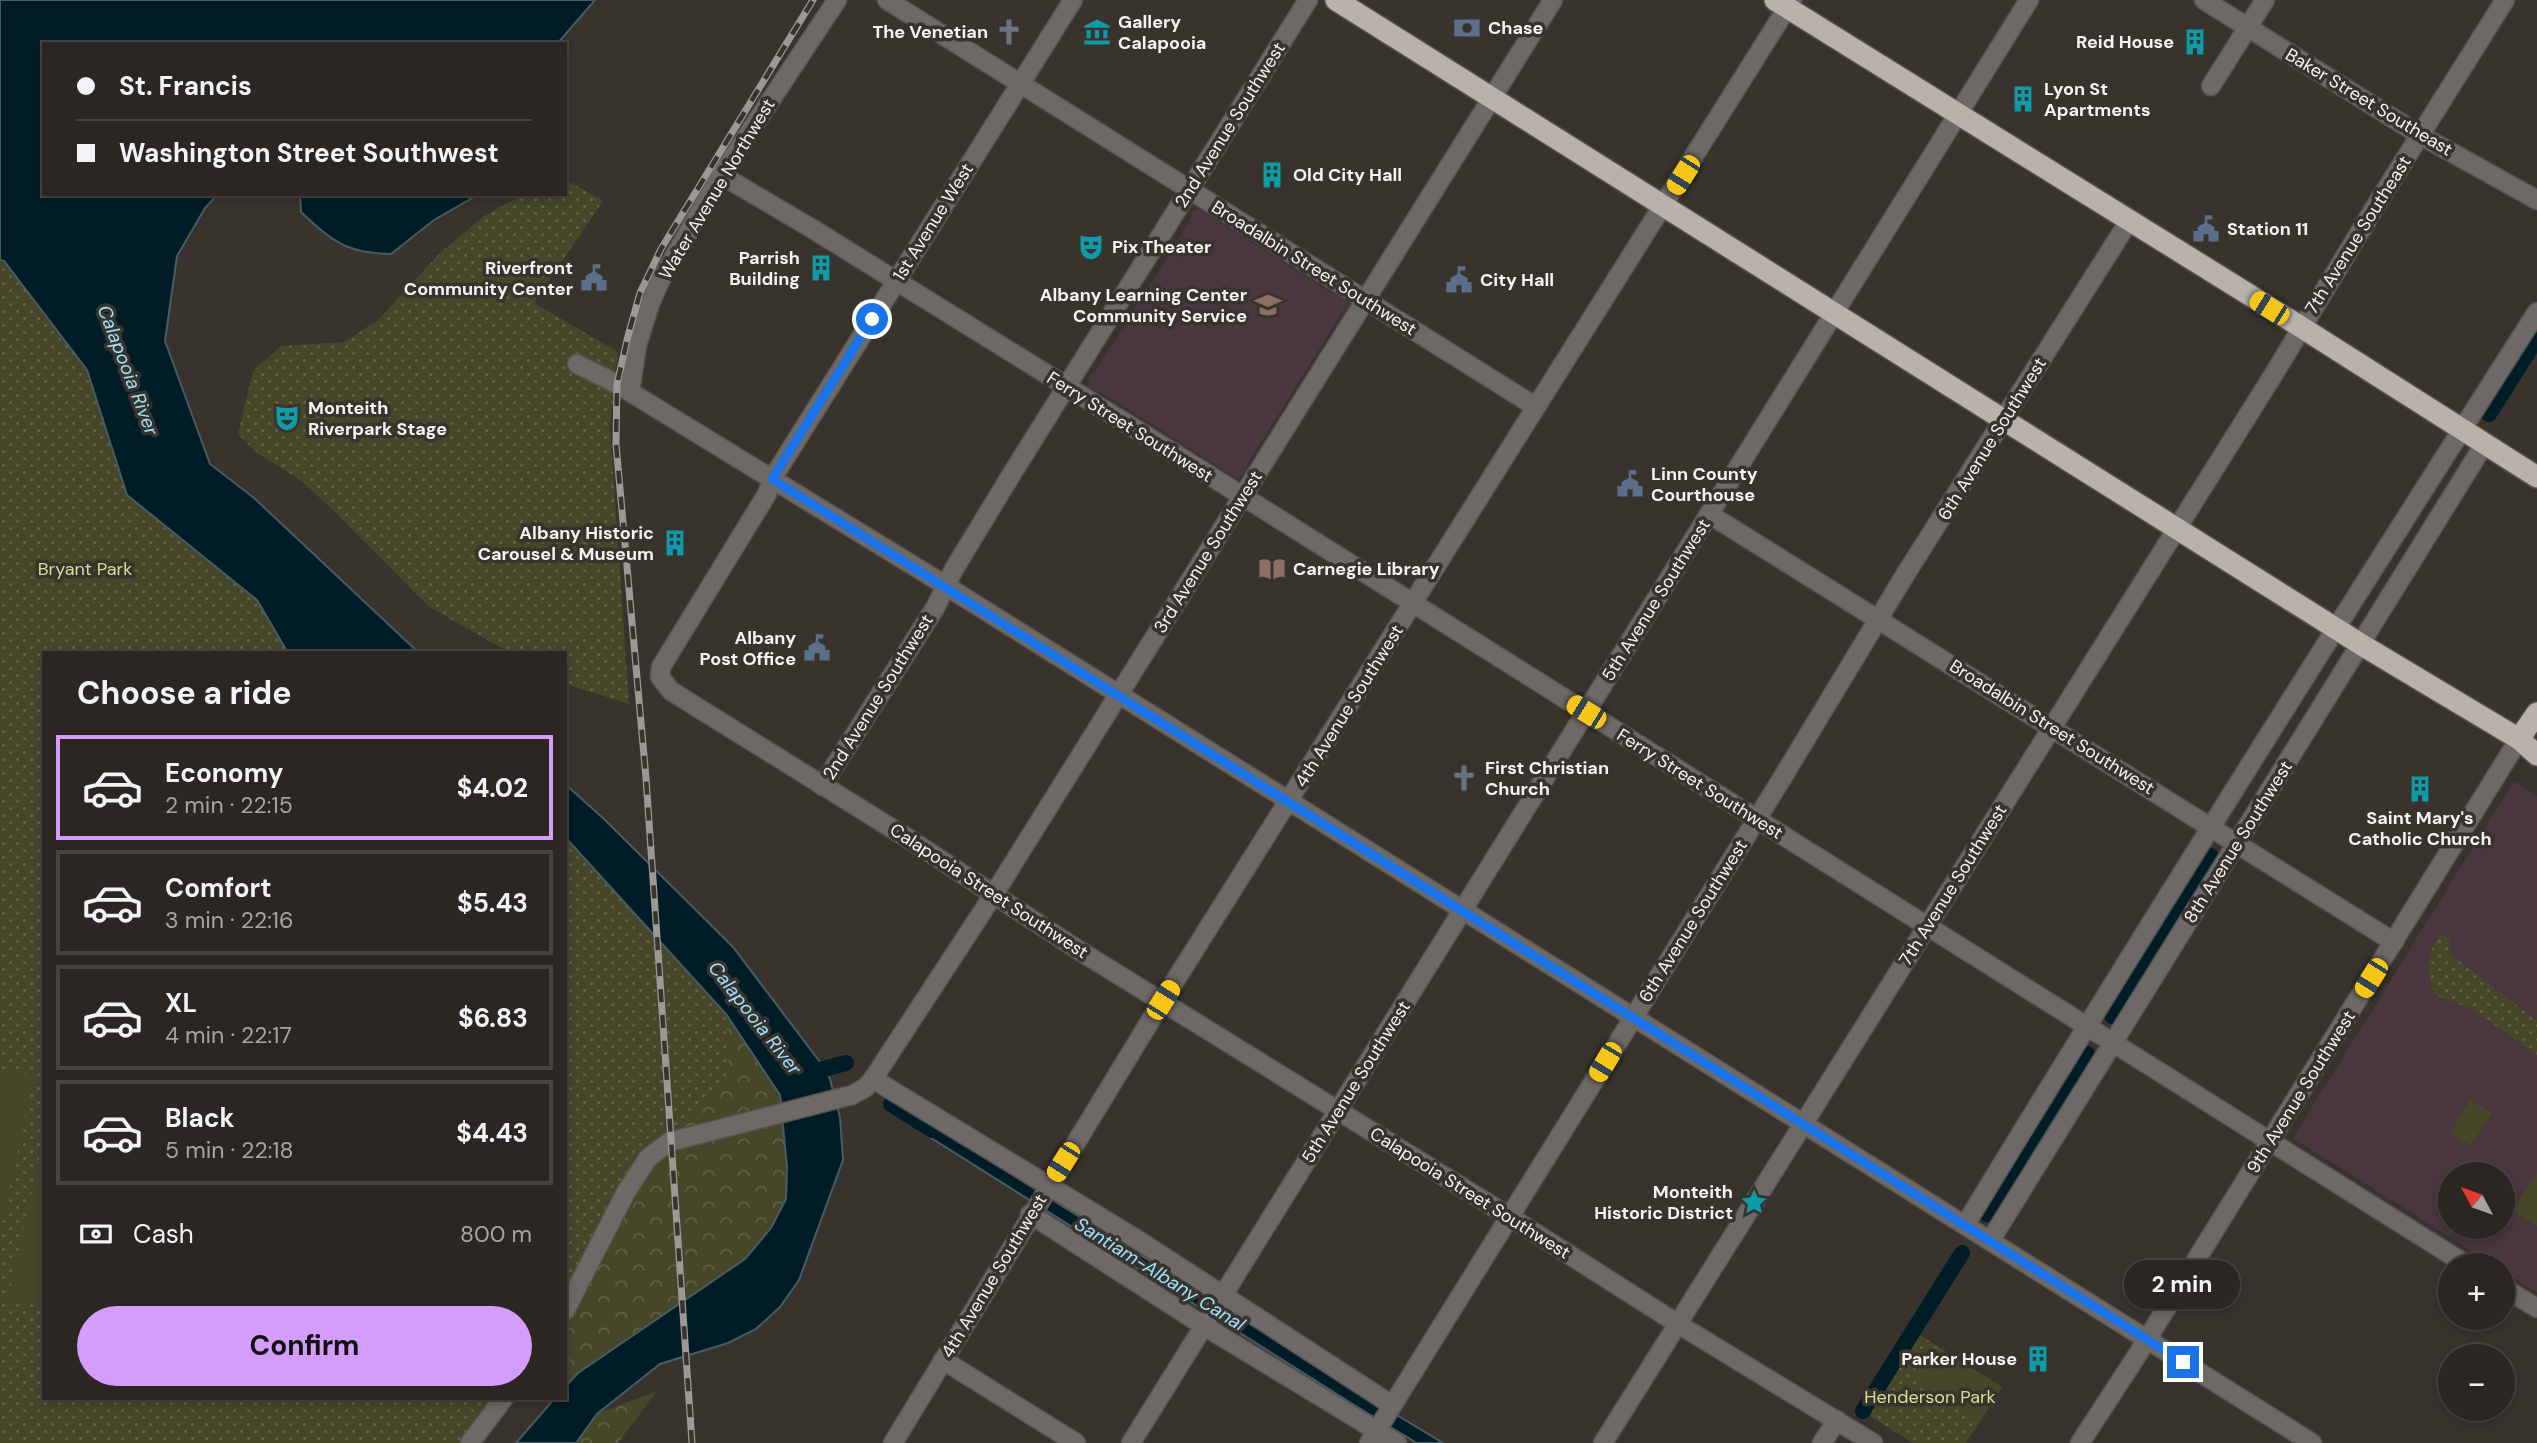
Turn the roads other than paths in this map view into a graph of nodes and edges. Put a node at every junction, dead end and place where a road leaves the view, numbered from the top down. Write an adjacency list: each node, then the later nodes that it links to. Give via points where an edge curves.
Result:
1 (836, 0): 18 (street, Water Avenue Northwest)
2 (887, 0): 13 (street, Broadalbin Street Southwest)
3 (1073, 0): 13 (street, 1st Avenue West)
4 (1308, 0): 19 (street, 2nd Avenue Southwest)
5 (1335, 0): 15 (highway)
6 (1553, 0): 15 (street, 3rd Avenue Southwest)
7 (2029, 0): 16 (street, 5th Avenue Southwest)
8 (2204, 0): 12 (street, Baker Street Southeast)
9 (2265, 0): 12 (street)
10 (2505, 0): 17 (street, 7th Avenue Southeast)
11 (1785, 3): 16 (highway); 21 (street, 4th Avenue Southwest)
12 (2248, 28): 14 (street); 17 (street, Baker Street Southeast)
13 (1020, 85): 19 (street, Broadalbin Street Southwest); 23 (street, 1st Avenue West)
14 (2211, 86)
15 (1491, 100): 21 (highway); 24 (street, 3rd Avenue Southwest)
16 (1957, 114): 22 (highway); 26 (street, 5th Avenue Southwest)
17 (2420, 135): 20 (street, Baker Street Southeast); 27 (street, 7th Avenue Southeast)
18 (721, 176): 23 (street, Ferry Street Southwest); 30 (street, Water Avenue Northwest, via 650,304 637,345)
19 (1189, 191): 24 (street, Broadalbin Street Southwest); 29 (street, 2nd Avenue Southwest)
20 (2537, 200)
21 (1664, 206): 26 (highway); 31 (street, 4th Avenue Southwest)
22 (2129, 221): 27 (highway); 32 (street, 6th Avenue Southwest)
23 (896, 281): 29 (street, Ferry Street Southwest); 36 (street, 1st Avenue West)
24 (1366, 301): 31 (street, Broadalbin Street Southwest); 37 (street, 3rd Avenue Southwest)
25 (2537, 312): 33 (street, 8th Avenue Southwest)
26 (1835, 314): 32 (highway); 38 (street, 5th Avenue Southwest)
27 (2301, 327): 33 (highway); 39 (street, 7th Avenue Southwest)
28 (577, 364): 30 (street)
29 (1067, 388): 37 (street, Ferry Street Southwest); 40 (street, 2nd Avenue Southwest)
30 (630, 392): 36 (street)
31 (1536, 407): 41 (street, 4th Avenue Southwest)
32 (2004, 420): 39 (highway); 42 (street, 6th Avenue Southwest)
33 (2461, 428): 34 (highway); 43 (street, 8th Avenue Southwest)
34 (2485, 443): 35 (highway); 44 (street, 8th Avenue Southwest)
35 (2536, 476)
36 (772, 479): 40 (street); 45 (street, 1st Avenue West)
37 (1242, 497): 41 (street, Ferry Street Southwest); 46 (street, 3rd Avenue Southwest)
38 (1709, 514): 42 (street, Broadalbin Street Southwest); 47 (street, 5th Avenue Southwest)
39 (2177, 529): 43 (highway); 49 (street, 7th Avenue Southwest)
40 (946, 586): 46 (street); 52 (street, 2nd Avenue Southwest)
41 (1412, 604): 47 (street, Ferry Street Southwest); 53 (street, 4th Avenue Southwest)
42 (1879, 618): 49 (street, Broadalbin Street Southwest); 54 (street, 6th Avenue Southwest)
43 (2336, 629): 44 (highway); 55 (street, 8th Avenue Southwest)
44 (2362, 645): 50 (highway); 56 (street, 8th Avenue Southwest)
45 (665, 660): 52 (street, Calapooia Street Southwest, via 660,677 671,691)
46 (1119, 695): 53 (street); 57 (street, 3rd Avenue Southwest)
47 (1586, 712): 54 (street, Ferry Street Southwest); 58 (street, 5th Avenue Southwest)
48 (2537, 713): 50 (highway)
49 (2052, 727): 55 (street, Broadalbin Street Southwest); 59 (street, 7th Avenue Southwest)
50 (2519, 740): 51 (highway); 60 (street, 9th Avenue Southwest)
51 (2537, 755)
52 (822, 786): 57 (street, Calapooia Street Southwest)
53 (1289, 802): 58 (street); 61 (street, 4th Avenue Southwest)
54 (1756, 819): 59 (street, Ferry Street Southwest); 62 (street, 6th Avenue Southwest)
55 (2210, 827): 56 (street, Broadalbin Street Southwest); 63 (street, 8th Avenue Southwest)
56 (2236, 844): 60 (street, Broadalbin Street Southwest); 64 (street, 8th Avenue Southwest)
57 (994, 894): 61 (street, Calapooia Street Southwest); 65 (street, 3rd Avenue Southwest)
58 (1464, 911): 62 (street); 66 (street, 5th Avenue Southwest)
59 (1927, 927): 63 (street, Ferry Street Southwest); 67 (street, 7th Avenue Southwest)
60 (2394, 942): 68 (street, 9th Avenue Southwest)
61 (1163, 1000): 66 (street, Calapooia Street Southwest); 69 (street, 4th Avenue Southwest)
62 (1633, 1018): 67 (street); 71 (street, 6th Avenue Southwest)
63 (2087, 1024): 64 (street, Ferry Street Southwest); 72 (street, 8th Avenue Southwest)
64 (2114, 1041): 68 (street, Ferry Street Southwest); 73 (street, 8th Avenue Southwest)
65 (873, 1079): 69 (street); 76 (street, 3rd Avenue Southwest, via 852,1095 675,1139 648,1158)
66 (1337, 1111): 71 (street, Calapooia Street Southwest); 78 (street, 5th Avenue Southwest)
67 (1803, 1124): 72 (street); 79 (street, 7th Avenue Southwest)
68 (2270, 1141): 74 (street, Ferry Street Southwest); 80 (street, 9th Avenue Southwest)
69 (1047, 1188): 70 (street, 4th Avenue Southwest); 78 (street, via 1138,1240)
70 (1032, 1211): 78 (street); 81 (street, 4th Avenue Southwest)
71 (1510, 1217): 79 (street, Calapooia Street Southwest); 83 (street, 6th Avenue Southwest)
72 (1965, 1225): 73 (street)
73 (1990, 1241): 80 (street)
74 (2449, 1253)
75 (2515, 1295): 77 (street)
76 (567, 1307)
77 (2537, 1308)
78 (1214, 1310): 83 (street); 85 (street); 90 (street, 5th Avenue Southwest)
79 (1678, 1324): 84 (street, Calapooia Street Southwest); 92 (street, 7th Avenue Southwest)
80 (2147, 1340): 94 (street, 9th Avenue Southwest); 95 (street)
81 (943, 1360): 88 (street, 4th Avenue Southwest); 89 (street)
82 (503, 1400): 87 (street)
83 (1391, 1406): 85 (street, 6th Avenue Southwest)
84 (1837, 1420): 86 (street, Calapooia Street Southwest); 93 (street)
85 (1376, 1432): 91 (street)
86 (1870, 1442)
87 (470, 1443)
88 (893, 1443)
89 (1076, 1443)
90 (1131, 1443)
91 (1397, 1443)
92 (1604, 1443)
93 (1822, 1443)
94 (2080, 1443)
95 (2312, 1443)

